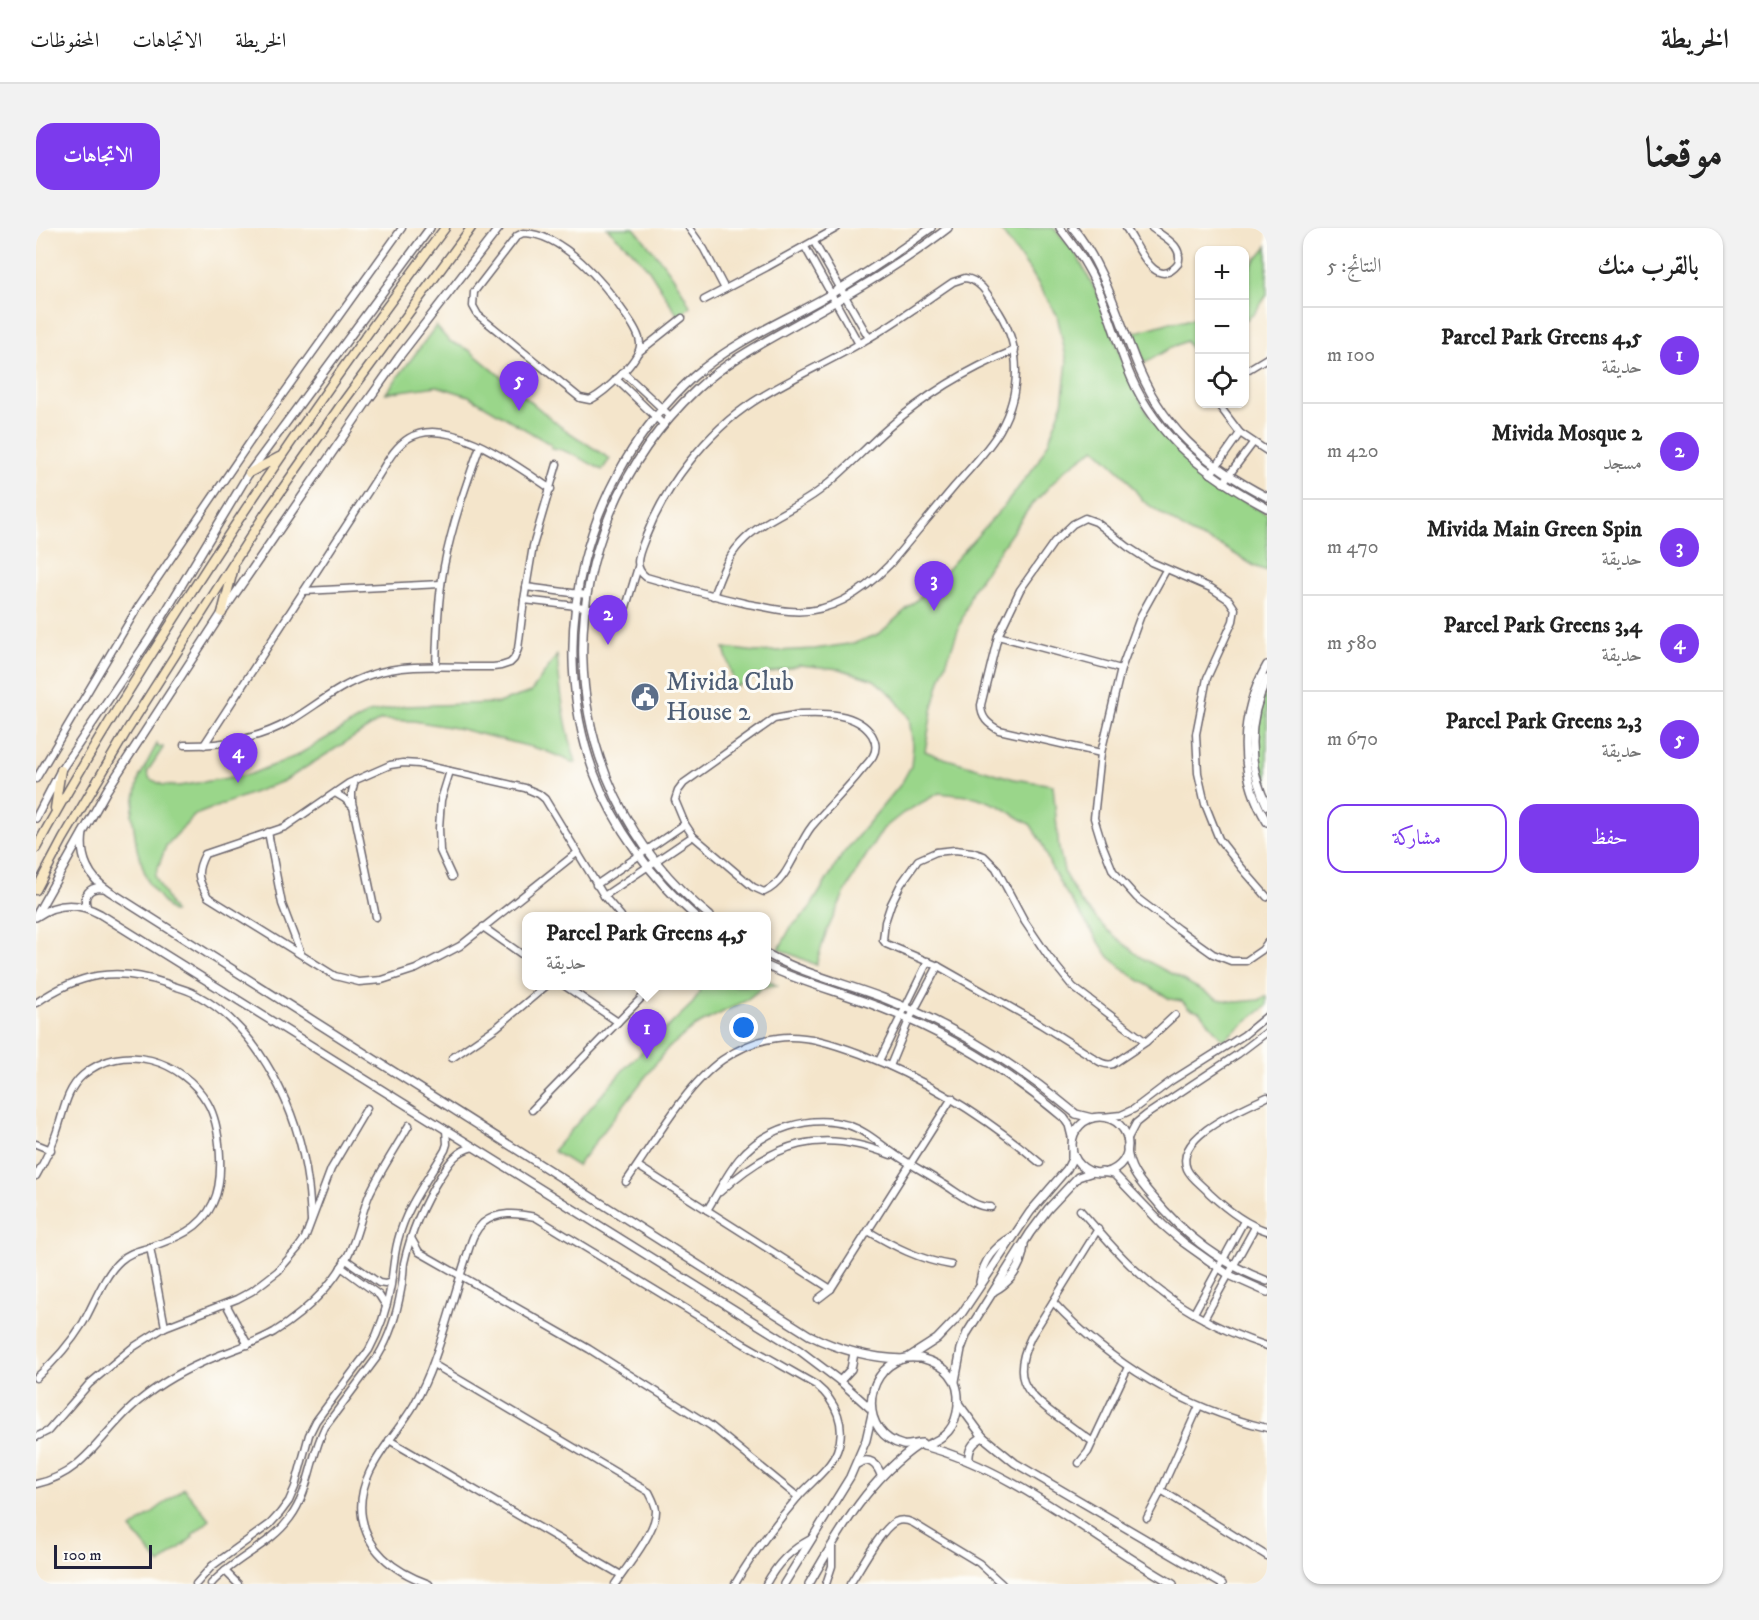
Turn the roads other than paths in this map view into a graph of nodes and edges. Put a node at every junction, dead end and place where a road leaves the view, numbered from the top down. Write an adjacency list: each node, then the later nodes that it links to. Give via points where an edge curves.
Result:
1 (402, 228): 73 (street, via 290,383 138,607)
2 (430, 228): 43 (street)
3 (446, 228): 40 (main road)
4 (471, 228): 50 (main road, via 322,431)
5 (499, 228): 62 (street, via 399,357)
6 (689, 228): 17 (street)
7 (837, 228): 14 (street)
8 (931, 228): 16 (street)
9 (948, 228): 19 (street)
10 (1060, 228): 44 (street, via 1093,279 1144,402 1174,443)
11 (1073, 228): 42 (street, via 1100,270 1156,403 1184,438)
12 (1126, 228): 13 (street, via 1152,269 1161,273 1173,270 1179,261 1178,249)
13 (1152, 228)
14 (814, 242): 15 (street); 16 (street)
15 (805, 247): 17 (street); 18 (street)
16 (840, 288): 18 (street); 19 (street)
17 (725, 289): 20 (street)
18 (831, 294): 21 (street); 32 (street, via 724,353)
19 (845, 296): 21 (street); 23 (street)
20 (704, 300)
21 (835, 302): 24 (street); 33 (street, via 728,364)
22 (682, 318): 26 (street)
23 (869, 338): 24 (street); 25 (street, via 956,279 965,278 982,288 1005,324)
24 (859, 344): 51 (street, via 752,403 709,439 660,506 643,544)
25 (1015, 350): 58 (street, via 926,398 818,491 753,531 727,560); 58 (street, via 1015,384 1000,430 889,565 866,586 842,602 807,611 781,610)
26 (639, 352): 29 (street); 30 (street, via 638,336 596,275 554,242 533,233 517,236 474,292 473,306 478,315 580,398 595,398)
27 (1267, 358): 28 (street)
28 (1249, 369)
29 (622, 372): 30 (street); 32 (street)
30 (616, 379): 34 (street)
31 (1221, 408): 36 (street)
32 (662, 409): 33 (street); 34 (street)
33 (670, 416): 35 (street)
34 (655, 417): 35 (street); 56 (street, via 607,494 591,536)
35 (663, 424): 57 (street, via 634,465 609,513)
36 (1240, 434): 37 (street); 42 (street)
37 (1252, 442): 39 (street); 45 (street)
38 (480, 446): 47 (street); 53 (street, via 455,521); 55 (street, via 455,435 435,432 404,441)
39 (1267, 451)
40 (280, 457): 43 (main road); 78 (main road, via 138,675)
41 (557, 464): 47 (street)
42 (1217, 466): 44 (street); 45 (street)
43 (249, 473): 71 (street, via 150,636)
44 (1211, 474): 46 (street)
45 (1230, 475): 46 (street); 48 (street)
46 (1223, 483): 49 (street)
47 (550, 489): 54 (street)
48 (1267, 497)
49 (1267, 508)
50 (236, 559): 62 (main road); 93 (main road, via 95,784)
51 (638, 567): 58 (street, via 646,577); 61 (street, via 623,611 613,614)
52 (1166, 570): 63 (street, via 1085,518 1054,542 1020,590); 66 (street, via 1141,615); 95 (street, via 1211,588 1229,600 1234,609 1233,621 1207,678 1196,734 1198,773 1219,838)
53 (441, 584): 55 (street); 65 (street)
54 (526, 587): 56 (street); 59 (street)
55 (304, 591): 69 (street)
56 (577, 594): 57 (street); 60 (street)
57 (586, 595): 61 (street)
58 (713, 596)
59 (524, 600): 60 (street); 65 (street, via 514,660 493,667)
60 (575, 606): 61 (street); 87 (street, via 573,676 583,735 603,793 622,829)
61 (585, 607): 87 (street, via 585,694 596,745 616,798)
62 (222, 613): 83 (street)
63 (998, 636): 66 (street); 70 (street, via 981,705 981,712 991,726)
64 (1267, 665): 80 (street, via 1252,697 1245,739 1249,780)
65 (436, 667): 69 (street, via 407,667 372,674 352,681 272,730)
66 (1121, 669): 70 (street)
67 (1267, 679): 77 (street, via 1256,707 1251,737 1254,771)
68 (184, 745): 69 (street)
69 (204, 745)
70 (1101, 753): 103 (street, via 1094,818 1109,862 1119,878 1137,898 1213,954 1231,961 1246,961)
71 (61, 770): 78 (main road); 79 (street)
72 (450, 771): 74 (street, via 403,763); 86 (street, via 539,794); 90 (street, via 441,800 440,850)
73 (36, 779)
74 (355, 780): 75 (street); 76 (street)
75 (335, 793): 76 (street); 82 (street, via 285,827)
76 (353, 807): 101 (street)
77 (1267, 807)
78 (53, 816): 85 (main road)
79 (36, 818)
80 (1267, 822)
81 (685, 824): 84 (street); 84 (street, via 675,800 684,783 774,719 800,714 837,715 853,720 872,735 873,756 807,833 772,889 764,892 753,887); 87 (street)
82 (268, 832): 105 (street, via 282,904); 105 (street, via 205,854 199,865 199,881 208,897)
83 (83, 833): 92 (street, via 84,860); 100 (street)
84 (693, 836): 88 (street)
85 (36, 848)
86 (578, 852): 91 (street); 102 (street)
87 (644, 853): 88 (street); 89 (street); 91 (street)
88 (655, 861): 89 (street); 99 (street)
89 (648, 866): 94 (street); 98 (street)
90 (452, 877)
91 (596, 885): 94 (street)
92 (103, 888): 96 (street, via 89,891 85,899); 190 (street, via 809,1335)
93 (36, 890)
94 (604, 896): 97 (street)
95 (1267, 897)
96 (87, 908): 100 (street, via 61,906); 133 (street)
97 (618, 912)
98 (690, 912)
99 (706, 912)
100 (36, 917)
101 (376, 917)
102 (483, 927): 104 (street); 105 (street, via 460,946 416,969 382,980 359,982 335,976)
103 (1267, 943)
104 (522, 954)
105 (301, 955)
106 (771, 956): 114 (street, via 807,973)
107 (927, 962): 108 (street); 114 (street); 122 (street, via 883,940 885,922 901,884 918,860 936,852 955,850 984,856 996,868 1048,956 1073,987)
108 (938, 966): 115 (street); 122 (street, via 1104,1064 1113,1065)
109 (771, 968): 117 (street)
110 (541, 990): 123 (street)
111 (571, 990): 120 (street)
112 (649, 990): 120 (street)
113 (36, 1003): 154 (street, via 69,983 116,973 140,975 195,994 223,1012 247,1036 286,1101 300,1141)
114 (905, 1007): 115 (street); 117 (street)
115 (913, 1011): 119 (street); 131 (street, via 986,1048 1076,1114)
116 (1175, 1015): 122 (street)
117 (900, 1016): 119 (street); 124 (street)
118 (1267, 1016): 130 (street, via 1134,1109)
119 (909, 1020): 125 (street); 134 (street, via 1000,1068 1064,1118)
120 (618, 1022): 129 (street)
121 (1267, 1032): 136 (street, via 1136,1123)
122 (1146, 1042)
123 (452, 1058)
124 (879, 1061): 125 (street); 143 (street, via 840,1046 806,1039 779,1038 748,1046 722,1059 699,1080)
125 (890, 1066): 127 (street)
126 (1267, 1097): 153 (street, via 1210,1126 1187,1154 1188,1171)
127 (952, 1098): 141 (street); 142 (street)
128 (367, 1108): 154 (street, via 331,1169)
129 (532, 1110)
130 (1102, 1117): 131 (street); 136 (street, via 1119,1125)
131 (1092, 1118): 134 (street, via 1083,1122)
132 (409, 1125): 165 (street, via 372,1190)
133 (446, 1130): 137 (street); 144 (street, via 447,1144)
134 (1072, 1137): 138 (street)
135 (36, 1144): 139 (street)
136 (1127, 1144): 146 (street, via 1116,1167); 166 (street, via 1133,1172 1158,1203 1188,1234)
137 (473, 1147): 145 (street, via 454,1156); 195 (street, via 800,1350)
138 (1072, 1147): 146 (street, via 1080,1164); 159 (street, via 1067,1169)
139 (51, 1150): 147 (street); 163 (street, via 70,1090 98,1065 135,1056 164,1063 189,1079 208,1102 218,1130 219,1185 203,1220 188,1233)
140 (900, 1158): 141 (street); 149 (street, via 849,1142 793,1145 752,1165); 149 (street, via 847,1125 799,1123 772,1133 750,1148 728,1174)
141 (910, 1163): 150 (street, via 973,1202); 157 (street)
142 (1040, 1163)
143 (638, 1166): 148 (street); 151 (street)
144 (434, 1167): 145 (street); 175 (street, via 406,1215)
145 (443, 1172): 160 (street, via 427,1197)
146 (1097, 1172): 161 (street, via 1078,1177 1065,1188); 170 (street, via 1118,1178 1173,1234)
147 (36, 1176)
148 (626, 1182)
149 (718, 1194): 151 (street)
150 (991, 1207)
151 (707, 1210): 178 (street)
152 (1080, 1210): 156 (street)
153 (1244, 1221): 155 (street); 166 (street)
154 (311, 1224): 183 (street, via 298,1248 278,1271)
155 (1255, 1227): 158 (street); 168 (street)
156 (1098, 1229): 182 (street); 185 (street, via 1140,1274)
157 (868, 1231): 167 (street, via 909,1252); 178 (street)
158 (1267, 1231)
159 (1014, 1236): 162 (street); 177 (street, via 990,1256)
160 (411, 1238): 171 (street, via 419,1252); 199 (street, via 391,1330)
161 (1024, 1242): 164 (street); 180 (street, via 1015,1272)
162 (1009, 1243): 164 (street); 173 (street)
163 (150, 1247): 187 (street); 194 (street, via 127,1256 114,1268 82,1324)
164 (1019, 1250): 176 (street)
165 (345, 1259): 169 (street); 175 (street, via 380,1283)
166 (1224, 1260): 168 (street); 170 (street)
167 (951, 1264)
168 (1234, 1266): 172 (street); 174 (street)
169 (341, 1267): 184 (street, via 379,1295); 188 (street, via 309,1305 275,1331)
170 (1219, 1269): 172 (street); 185 (street)
171 (460, 1274): 192 (street); 214 (street, via 711,1426); 214 (street, via 471,1240 482,1224 503,1214 535,1217 816,1385 837,1410 840,1439 832,1461)
172 (1229, 1275): 179 (street); 186 (street)
173 (987, 1276): 176 (street); 177 (street)
174 (1267, 1281)
175 (391, 1282): 184 (street)
176 (998, 1283): 180 (street)
177 (980, 1286): 191 (street, via 950,1326 923,1349)
178 (831, 1289): 181 (street)
179 (1267, 1292)
180 (992, 1293): 196 (street, via 967,1333)
181 (818, 1299)
182 (1053, 1302): 193 (street); 206 (street, via 1025,1351 1023,1379 1039,1403)
183 (226, 1304): 187 (street); 188 (street)
184 (387, 1306): 197 (street, via 369,1350)
185 (1194, 1313): 186 (street)
186 (1204, 1319): 189 (street)
187 (165, 1327): 203 (street, via 110,1365 48,1431)
188 (248, 1345): 212 (street, via 178,1373 121,1417 72,1470)
189 (1267, 1346)
190 (854, 1353): 191 (street); 195 (street, via 851,1369)
191 (905, 1358): 196 (street, via 935,1362); 201 (street, via 891,1364 874,1384)
192 (433, 1364): 205 (street, via 414,1404); 220 (street, via 649,1492 656,1509 654,1525)
193 (1128, 1367): 200 (street); 206 (street)
194 (36, 1378)
195 (840, 1381): 201 (street)
196 (955, 1381): 198 (street)
197 (334, 1398): 199 (street); 221 (street, via 309,1435 289,1501 270,1524 212,1566)
198 (958, 1403): 204 (street); 207 (street, via 957,1418 949,1431 938,1440)
199 (344, 1404): 219 (street, via 319,1439 305,1491 289,1520 278,1533)
200 (1199, 1406): 202 (street); 213 (street)
201 (872, 1412): 207 (street, via 879,1428 890,1439 905,1445); 210 (street)
202 (1267, 1428)
203 (36, 1437)
204 (983, 1437): 208 (street, via 972,1445); 234 (street, via 1015,1463)
205 (390, 1440): 220 (street); 224 (street, via 365,1480 362,1516 378,1552 398,1570)
206 (1093, 1442): 209 (street)
207 (923, 1444): 208 (street); 211 (street)
208 (969, 1461): 233 (street, via 1015,1485)
209 (1080, 1463)
210 (856, 1465): 211 (street, via 871,1461); 216 (street)
211 (881, 1475): 217 (street)
212 (36, 1484)
213 (1161, 1490): 215 (street); 218 (street)
214 (798, 1497): 226 (street, via 753,1554)
215 (1147, 1518)
216 (811, 1539): 227 (street, via 788,1553); 228 (street)
217 (832, 1545): 229 (street); 230 (street, via 832,1566)
218 (1267, 1556)
219 (225, 1571): 222 (street); 223 (street)
220 (621, 1575): 225 (street)
221 (196, 1584)
222 (212, 1584)
223 (238, 1584)
224 (429, 1584)
225 (615, 1584)
226 (735, 1584)
227 (766, 1584)
228 (784, 1584)
229 (809, 1584)
230 (826, 1584)
231 (850, 1584): 232 (street, via 885,1529 901,1520 913,1523 979,1563)
232 (1002, 1584)
233 (1173, 1584)
234 (1222, 1584)

